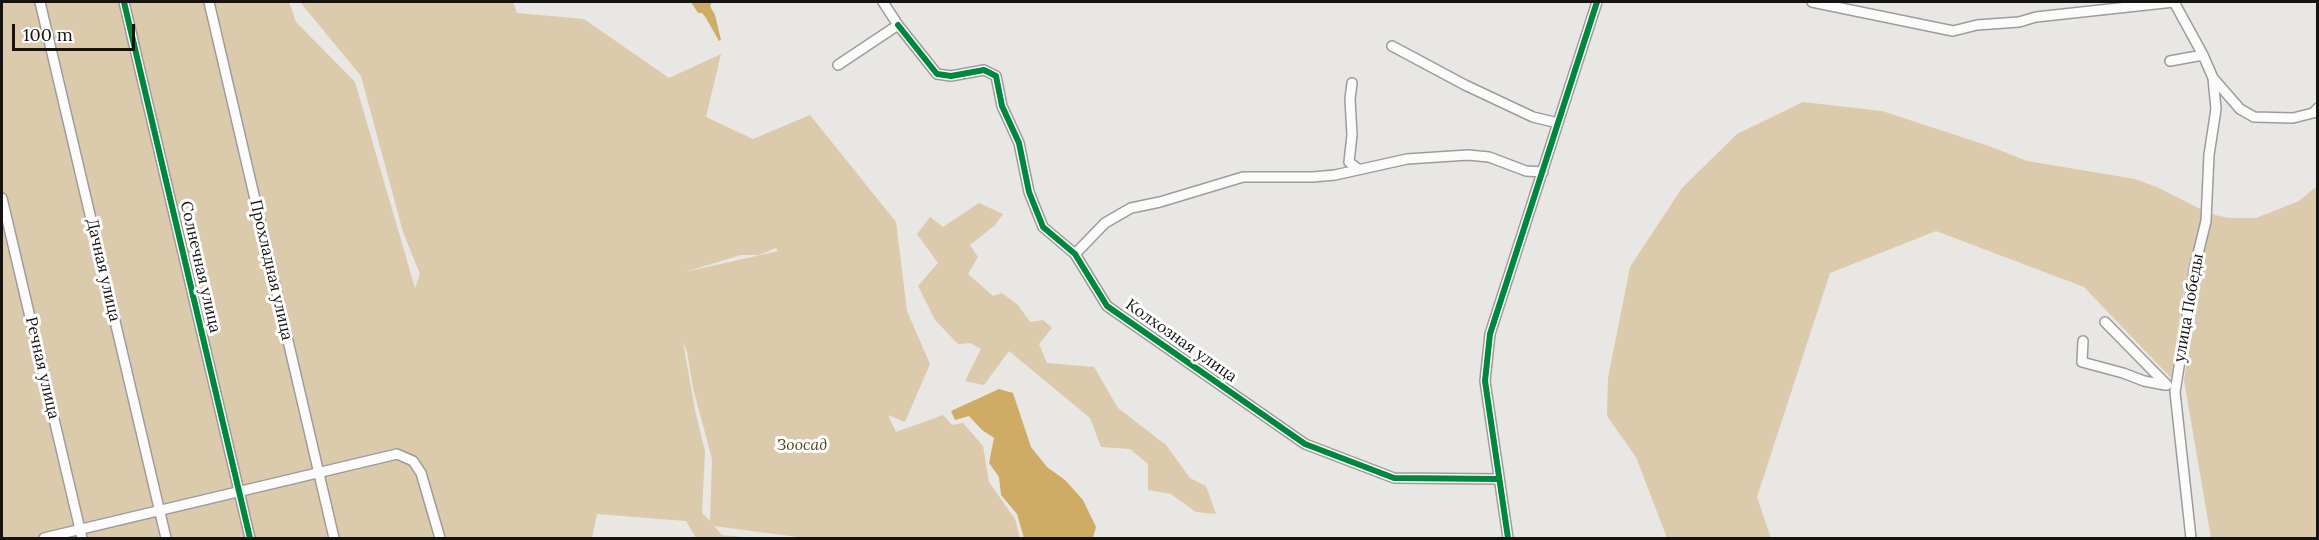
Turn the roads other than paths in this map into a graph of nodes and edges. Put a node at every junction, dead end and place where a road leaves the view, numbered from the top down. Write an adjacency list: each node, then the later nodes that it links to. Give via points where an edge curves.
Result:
1 (40, 2): 30 (street, Дачная улица)
2 (124, 2): 29 (street, Солнечная улица)
3 (209, 2): 27 (street, Прохладная улица)
4 (883, 2): 8 (street)
5 (1597, 2): 18 (street)
6 (1812, 2): 7 (street, улица Победы, via 1953,31 2036,16)
7 (2174, 2): 10 (street, улица Победы)
8 (898, 24): 12 (street); 22 (street, Колхозная улица, via 937,74 951,76 984,70 996,76 1002,106 1019,143 1029,192 1043,227)
9 (1392, 45): 18 (street, via 1533,117)
10 (2203, 55): 11 (street); 13 (street, улица Победы)
11 (2170, 61)
12 (838, 65)
13 (2213, 78): 15 (street, улица Победы); 17 (street, улица Победы)
14 (1352, 83): 19 (street, via 1349,162)
15 (2235, 104): 16 (street, улица Победы, via 2254,117 2293,118); 17 (street)
16 (2318, 108)
17 (2216, 109): 26 (street, улица Победы, via 2205,221)
18 (1558, 123): 20 (street)
19 (1358, 169): 20 (street, via 1407,159 1468,155); 22 (street, via 1313,177 1244,177 1131,208 1105,224)
20 (1543, 172): 28 (street, via 1490,334 1485,381)
21 (2, 198): 31 (street, Речная улица)
22 (1075, 254): 28 (street, Колхозная улица, via 1107,306 1305,444 1394,478)
23 (2104, 322): 25 (street)
24 (2083, 341): 25 (street, via 2082,362)
25 (2165, 385): 26 (street)
26 (2176, 386): 38 (street, улица Победы)
27 (318, 473): 29 (street); 35 (street, Прохладная улица); 36 (street, via 398,454 413,461 421,473)
28 (1497, 479): 37 (street)
29 (239, 492): 30 (street); 34 (street, Солнечная улица)
30 (160, 511): 31 (street); 33 (street, Дачная улица)
31 (81, 534): 32 (street)
32 (44, 538)
33 (166, 538)
34 (250, 538)
35 (334, 538)
36 (440, 538)
37 (1508, 538)
38 (2191, 538)

